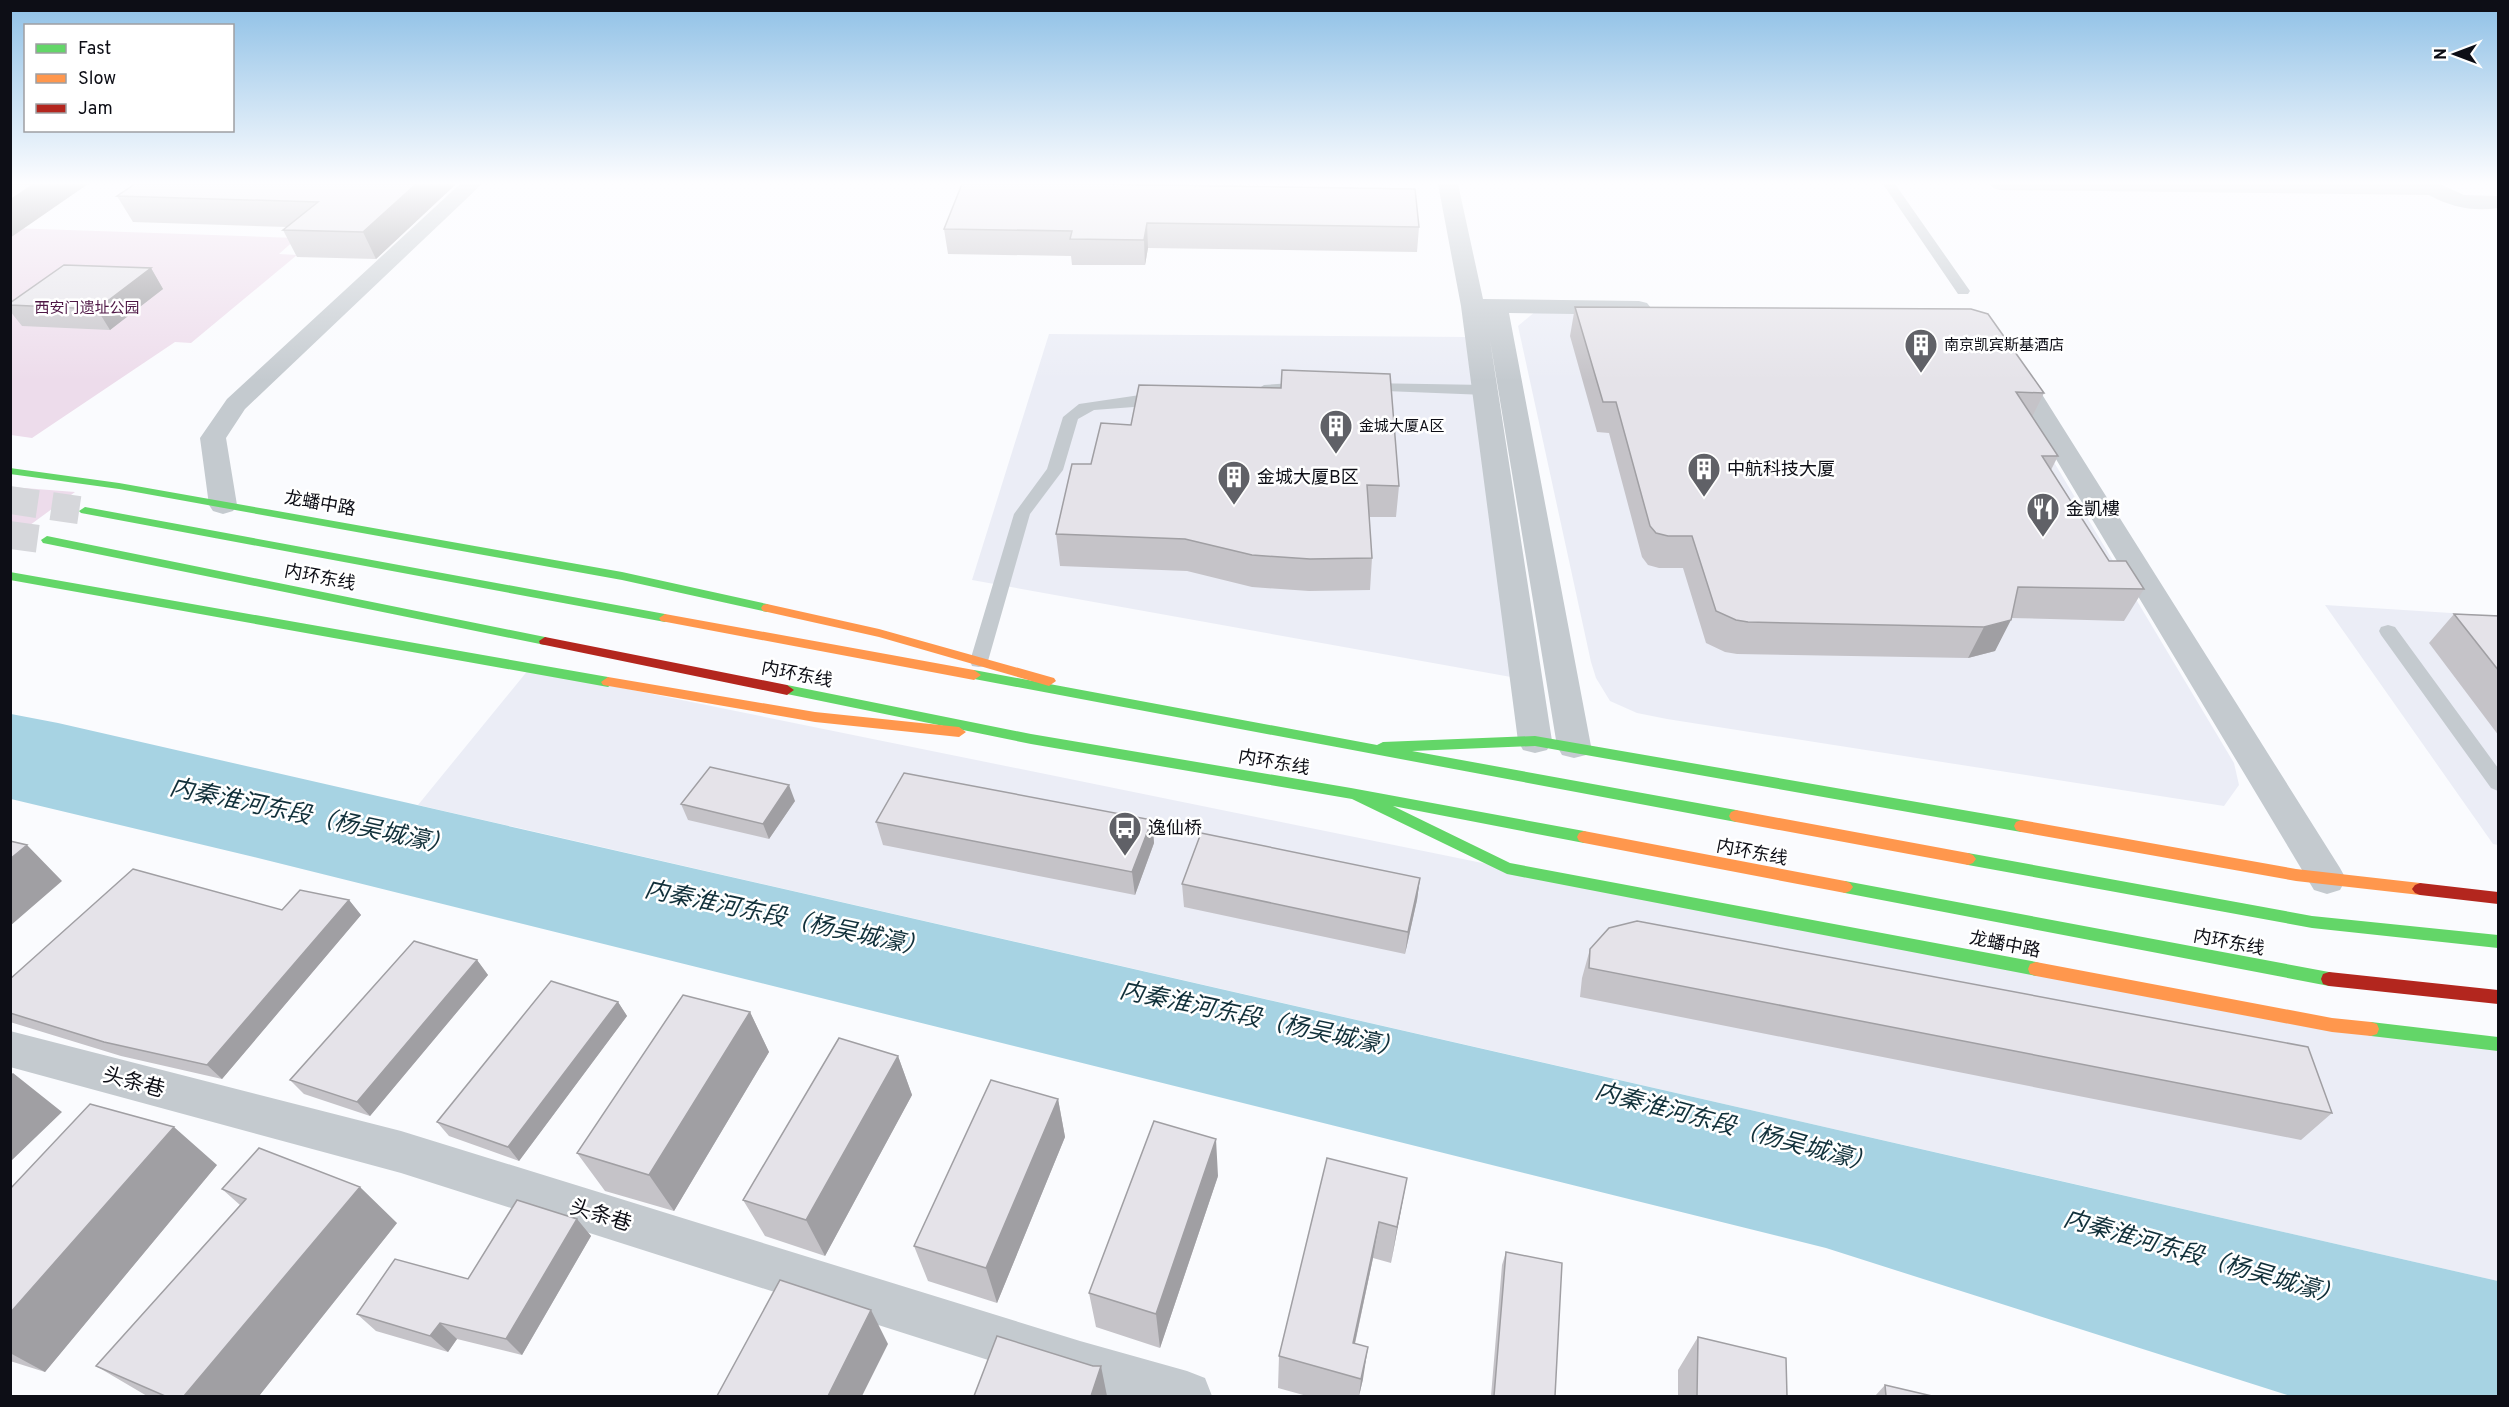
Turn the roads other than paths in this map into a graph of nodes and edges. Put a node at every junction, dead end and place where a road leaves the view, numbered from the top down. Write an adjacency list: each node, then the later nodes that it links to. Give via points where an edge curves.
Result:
1 (402, 250): 14 (street, via 224,419 213,438)
2 (1468, 250): 4 (street)
3 (1928, 250): 5 (lane)
4 (1485, 306): 6 (street); 10 (street); 23 (street)
5 (1962, 306)
6 (1661, 308)
7 (2000, 346): 27 (street)
8 (1323, 386): 12 (lane, via 1269,388 1257,397)
9 (1346, 387): 10 (lane)
10 (1486, 390): 22 (street)
11 (1175, 400): 19 (lane, via 1094,405 1071,417 1055,470 1022,514)
12 (1234, 401)
13 (10, 471): 14 (main road, 龙蟠中路)
14 (223, 505): 19 (main road, 龙蟠中路, via 622,576 879,633)
15 (85, 511): 20 (main road, 内环东线)
16 (47, 540): 21 (main road, 内环东线)
17 (10, 576): 21 (main road, via 815,717)
18 (2388, 631): 25 (lane)
19 (979, 661): 20 (main road, 龙蟠中路)
20 (1114, 700): 24 (main road, 内环东线)
21 (1031, 739): 26 (main road, 内环东线)
22 (1535, 741): 23 (main road); 24 (main road)
23 (1574, 746): 27 (main road)
24 (1366, 748): 29 (main road, 内环东线, via 2312,922)
25 (2499, 783)
26 (1351, 793): 30 (main road, 内环东线, via 2322,978); 31 (main road, 龙蟠中路, via 1507,868 2332,1024)
27 (2327, 879): 28 (main road)
28 (2499, 898)
29 (2499, 942)
30 (2499, 997)
31 (2499, 1044)
32 (10, 1049): 33 (street, 头条巷, via 401,1152)
33 (1187, 1396)

